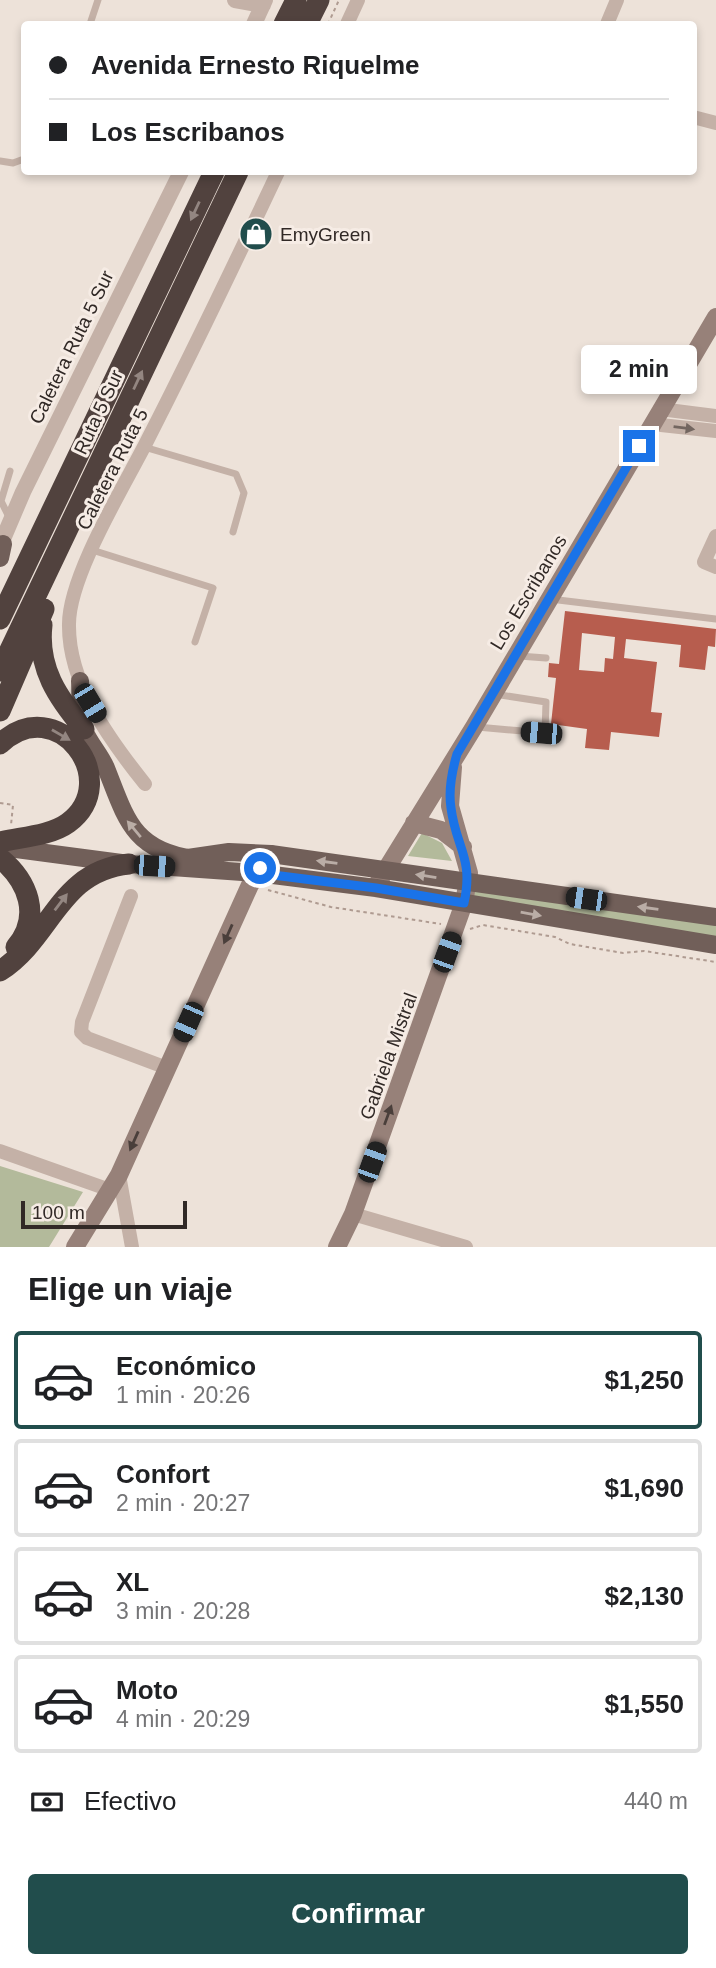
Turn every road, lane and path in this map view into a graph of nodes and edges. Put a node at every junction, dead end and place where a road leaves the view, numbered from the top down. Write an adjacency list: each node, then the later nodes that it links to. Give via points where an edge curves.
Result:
1 (98, 0): 9 (lane)
2 (235, 0): 8 (street)
3 (296, 0): 11 (highway)
4 (319, 0): 12 (highway)
5 (340, 0): 13 (path)
6 (358, 0): 14 (street)
7 (617, 0): 15 (street)
8 (264, 2): 10 (street)
9 (91, 21)
10 (255, 21)
11 (286, 21)
12 (308, 21)
13 (330, 21)
14 (348, 21)
15 (608, 21)
16 (697, 118): 17 (street)
17 (716, 123)
18 (21, 160): 19 (lane)
19 (0, 161)
20 (180, 175): 31 (street, Caletera Ruta 5 Sur)
21 (213, 175): 24 (highway, Ruta 5 Sur, one-way to 24)
22 (237, 175): 32 (highway, Ruta 5 Sur, one-way to 22)
23 (277, 175): 29 (street, Caletera Ruta 5)
24 (177, 251): 38 (highway, via 128,334); 41 (highway, Ruta 5 Sur)
25 (716, 317): 27 (main road, Los Escribanos)
26 (716, 415): 27 (street)
27 (656, 416): 28 (street, one-way to 28); 39 (main road, Los Escribanos)
28 (716, 431)
29 (144, 447): 33 (lane, via 236,474 244,493); 36 (street, Caletera Ruta 5)
30 (10, 471): 31 (lane, via 1,501)
31 (10, 520): 35 (street, Caletera Ruta 5 Sur)
32 (67, 530): 40 (highway); 46 (highway, Ruta 5 Sur)
33 (233, 532)
34 (716, 536): 37 (street, via 704,562)
35 (1, 549)
36 (92, 550): 43 (lane, via 213,587); 47 (street, Caletera Ruta 5, via 70,610 71,647)
37 (716, 567)
38 (0, 589)
39 (549, 599): 42 (lane); 44 (main road, Los Escribanos)
40 (44, 609): 46 (highway); 52 (highway, via 41,643 47,675)
41 (0, 619)
42 (716, 619)
43 (195, 642)
44 (515, 655): 45 (lane); 48 (main road, Los Escribanos)
45 (547, 658)
46 (10, 669): 49 (highway); 50 (lane, via 16,692)
47 (80, 681): 52 (main road); 55 (street, Caletera Ruta 5)
48 (493, 694): 51 (main road, Los Escribanos); 51 (lane, via 546,702 545,733)
49 (0, 711)
50 (0, 716)
51 (474, 727): 54 (main road, Los Escribanos)
52 (84, 729): 61 (main road, one-way to 52, via 152,846 131,827)
53 (0, 744): 58 (highway, one-way to 58, via 24,729 51,729 75,744 89,777 84,803 67,824)
54 (457, 754): 57 (main road, Los Escribanos); 59 (main road, Gabriela Mistral, via 450,806)
55 (145, 784)
56 (0, 803): 58 (path, via 13,804)
57 (414, 823): 59 (main road, via 441,830); 63 (main road, Los Escribanos)
58 (2, 847): 62 (main road); 72 (highway, via 25,885 30,912 21,941)
59 (463, 847): 65 (main road, Gabriela Mistral)
60 (271, 854): 61 (main road, via 229,852); 63 (main road, one-way to 60); 64 (main road)
61 (193, 859): 62 (main road)
62 (129, 864): 64 (main road); 74 (highway, one-way to 62, via 27,948 80,882 102,870)
63 (383, 870): 65 (main road, one-way to 63); 66 (main road, Los Escribanos)
64 (254, 879): 66 (main road); 70 (path, via 331,907); 75 (main road, one-way to 75)
65 (468, 883): 68 (main road, Gabriela Mistral); 69 (main road, one-way to 65)
66 (376, 888): 68 (main road)
67 (131, 896): 75 (street, via 82,1032 87,1038)
68 (464, 903): 70 (main road, Gabriela Mistral); 71 (main road, one-way to 71)
69 (716, 917)
70 (457, 926): 73 (path, via 474,929 483,925 623,953 644,951); 78 (main road, Gabriela Mistral, one-way to 70)
71 (716, 945)
72 (0, 958)
73 (716, 962)
74 (0, 971)
75 (167, 1068): 77 (main road, one-way to 77)
76 (0, 1151): 77 (street)
77 (115, 1182): 79 (main road); 80 (street)
78 (353, 1214): 81 (main road, Gabriela Mistral); 82 (street)
79 (75, 1247)
80 (132, 1247)
81 (337, 1247)
82 (466, 1247)

